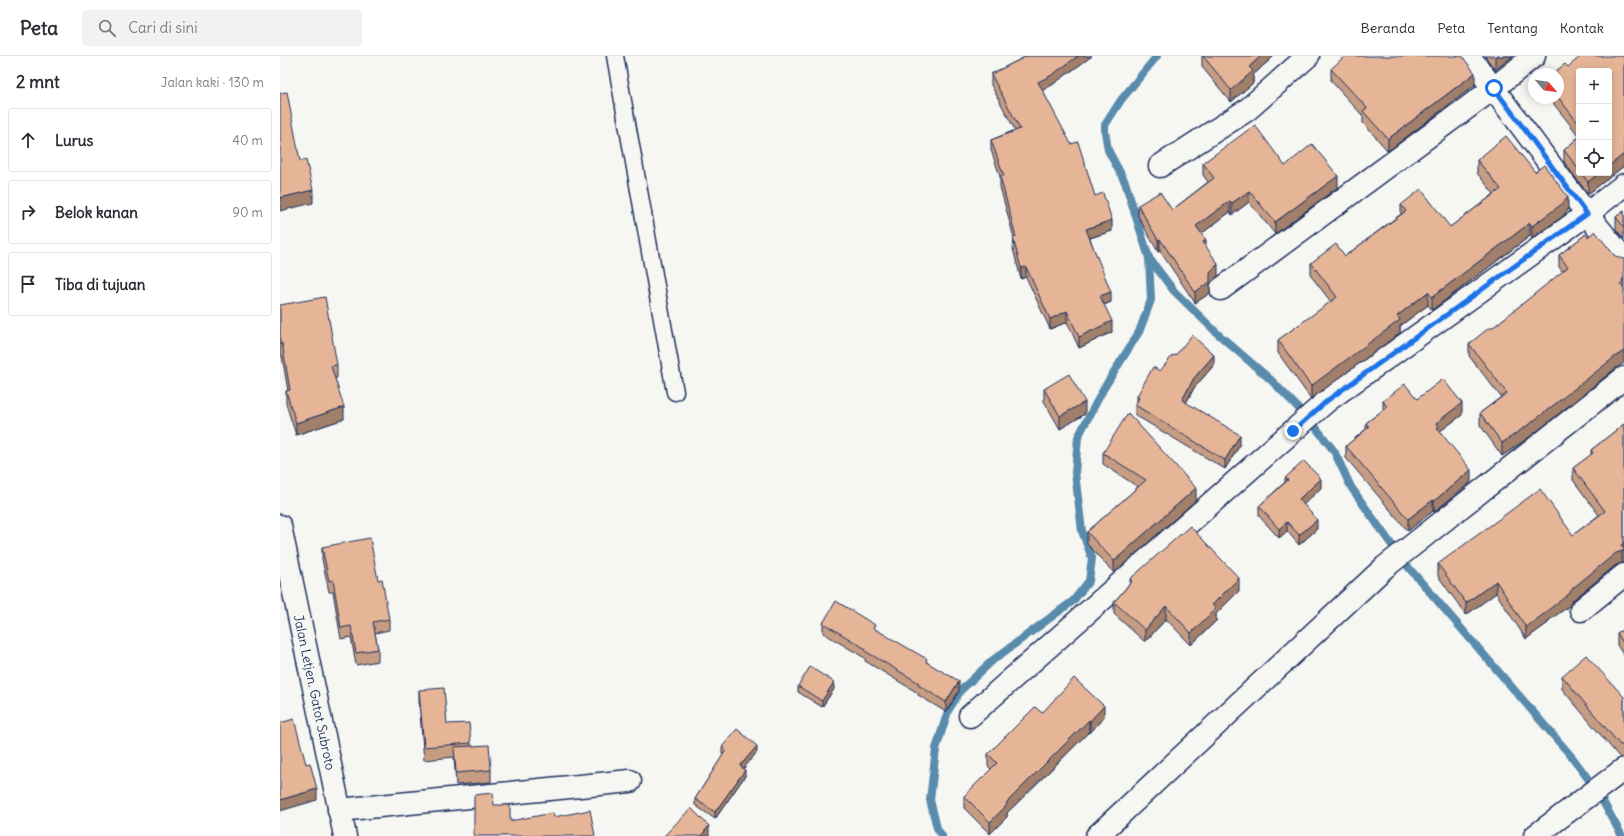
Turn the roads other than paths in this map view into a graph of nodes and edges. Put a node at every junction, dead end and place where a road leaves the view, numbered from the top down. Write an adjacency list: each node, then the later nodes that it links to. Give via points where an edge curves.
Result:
1 (615, 56): 12 (lane)
2 (1308, 56): 6 (street, via 1247,110)
3 (1469, 56): 5 (street)
4 (1534, 56): 5 (street)
5 (1494, 88): 8 (street); 10 (street)
6 (1160, 166)
7 (1624, 185): 8 (street)
8 (1587, 214): 9 (street); 16 (street, via 1328,400)
9 (1624, 259)
10 (1221, 289)
11 (1624, 378): 21 (street, via 1385,567)
12 (675, 392)
13 (280, 526): 19 (street, Jalan Letjen. Gatot Subroto)
14 (1624, 576): 15 (street)
15 (1581, 610)
16 (970, 716)
17 (1618, 774): 22 (street)
18 (630, 781): 19 (street)
19 (339, 810): 20 (street, Jalan Letjen. Gatot Subroto)
20 (345, 836)
21 (1098, 836)
22 (1535, 836)

